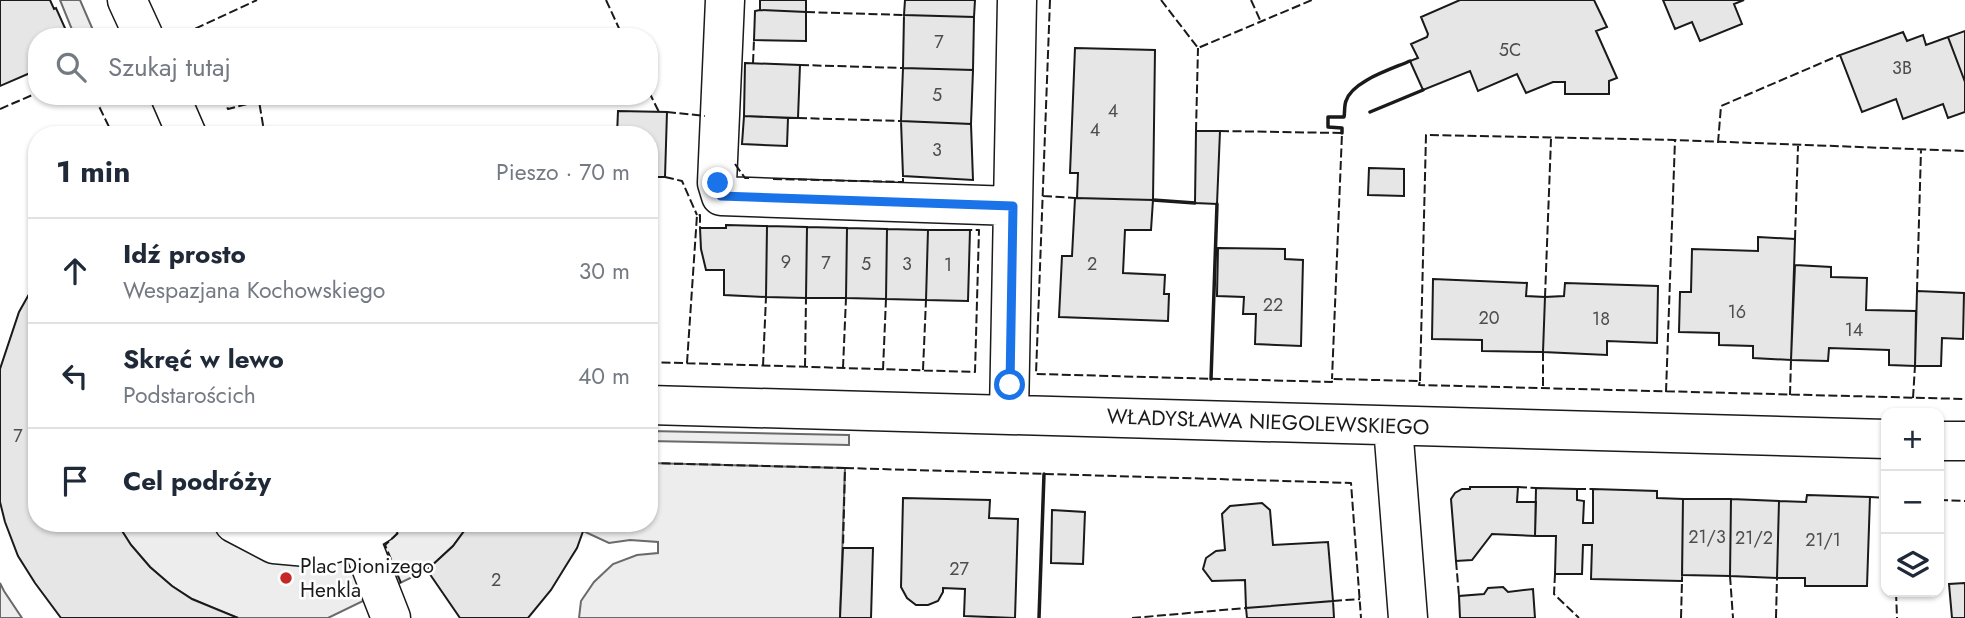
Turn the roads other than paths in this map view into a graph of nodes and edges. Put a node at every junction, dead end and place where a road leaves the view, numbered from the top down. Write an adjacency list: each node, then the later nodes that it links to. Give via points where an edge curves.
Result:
1 (127, 0): 4 (street)
2 (725, 0): 7 (street, via 721,196)
3 (1017, 0): 7 (street)
4 (140, 28)
5 (174, 105): 6 (street)
6 (183, 126)
7 (1013, 206): 9 (street)
8 (658, 405): 9 (street, WŁADYSŁAWA NIEGOLEWSKIEGO)
9 (1009, 414): 10 (street, WŁADYSŁAWA NIEGOLEWSKIEGO)
10 (1392, 426): 11 (street, WŁADYSŁAWA NIEGOLEWSKIEGO); 18 (street)
11 (1881, 439)
12 (1944, 441): 13 (street)
13 (1965, 442)
14 (251, 532): 15 (street, via 274,544 317,548)
15 (364, 532)
16 (370, 532): 17 (street)
17 (391, 618)
18 (1408, 618)

